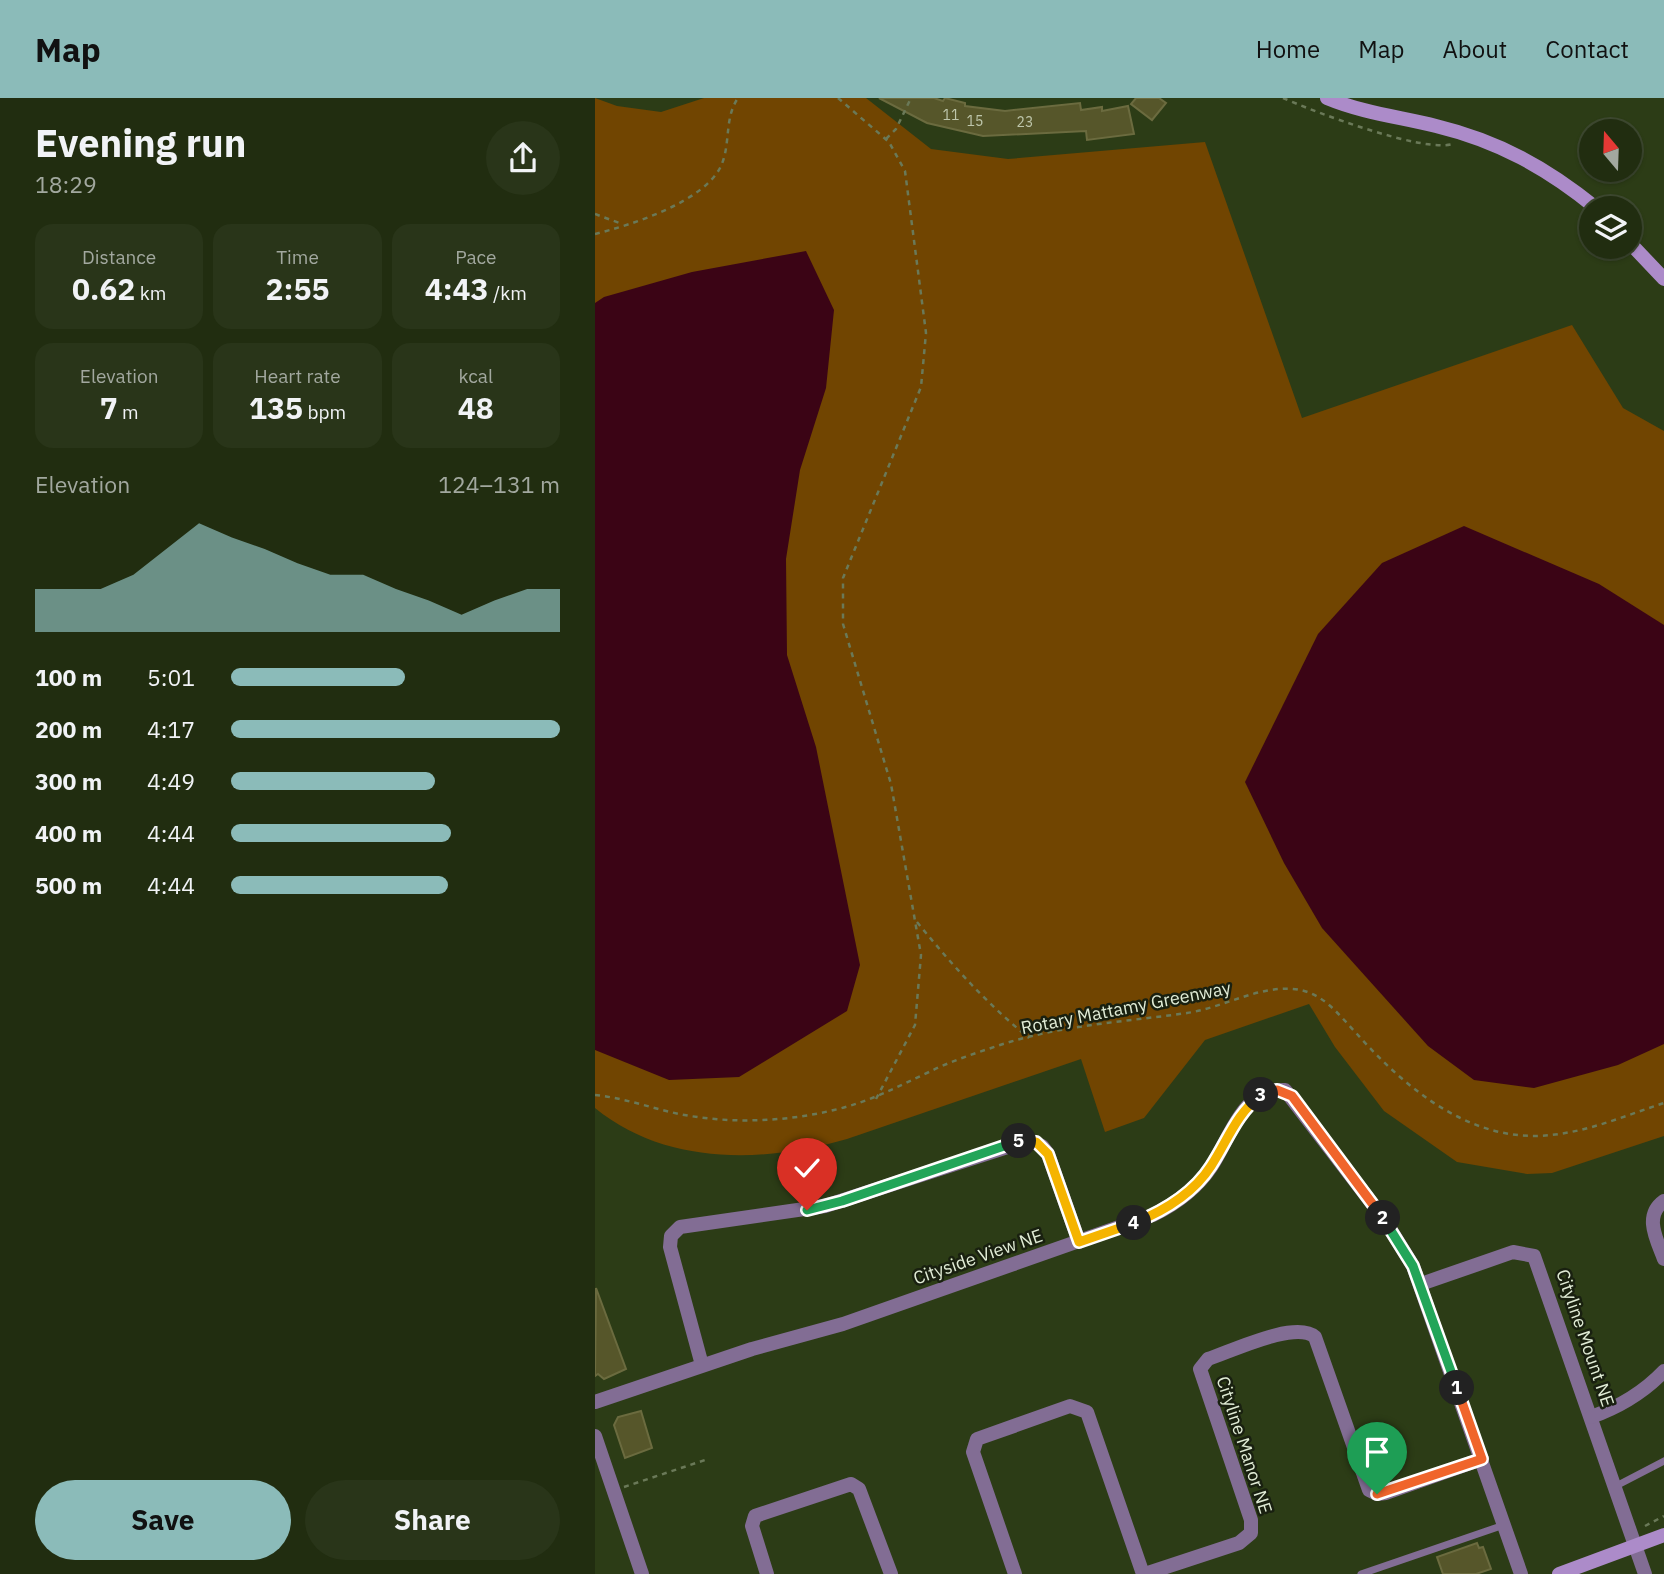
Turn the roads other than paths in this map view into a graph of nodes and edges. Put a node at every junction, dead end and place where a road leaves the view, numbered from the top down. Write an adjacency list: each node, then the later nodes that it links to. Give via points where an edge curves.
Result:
1 (1328, 98): 2 (street, via 1476,137 1525,157)
2 (1581, 196)
3 (1642, 256): 4 (street)
4 (1664, 279)
5 (1664, 1201): 7 (street, via 1655,1209 1652,1224)
6 (1079, 1242): 8 (street, Cityside View NE, via 1170,1206 1210,1168 1238,1118 1255,1099 1285,1090 1384,1219); 9 (street, Cityside View NE, via 825,1330); 9 (street, via 1048,1154 1029,1140 825,1206 680,1227 671,1236 670,1247)
7 (1664, 1259)
8 (1421, 1284): 12 (street, Cityline Mount NE, via 1513,1252 1534,1256); 14 (street, Cityside View NE)
9 (702, 1365): 11 (street, Cityside View NE)
10 (1664, 1371): 12 (street, via 1615,1408)
11 (595, 1402)
12 (1591, 1416): 16 (street, Cityline Mount NE)
13 (595, 1436): 20 (street)
14 (1482, 1459): 17 (street, Cityside View NE); 24 (street, Cityline Manor NE, via 1377,1494 1369,1490 1310,1332 1294,1330 1207,1359 1200,1369 1251,1520 1251,1533 1239,1543)
15 (1664, 1461): 16 (lane)
16 (1616, 1486): 19 (street, Cityline Mount NE)
17 (1504, 1525): 25 (lane); 26 (street, Cityside View NE)
18 (1664, 1535): 19 (street)
19 (1636, 1546): 27 (street); 28 (street, Cityline Mount NE)
20 (642, 1574)
21 (767, 1574): 22 (street, via 752,1526 755,1516 851,1484 859,1489)
22 (891, 1574)
23 (1015, 1574): 24 (street, via 973,1452 977,1439 1070,1406 1087,1412)
24 (1144, 1574)
25 (1361, 1574)
26 (1521, 1574)
27 (1559, 1574)
28 (1645, 1574)

